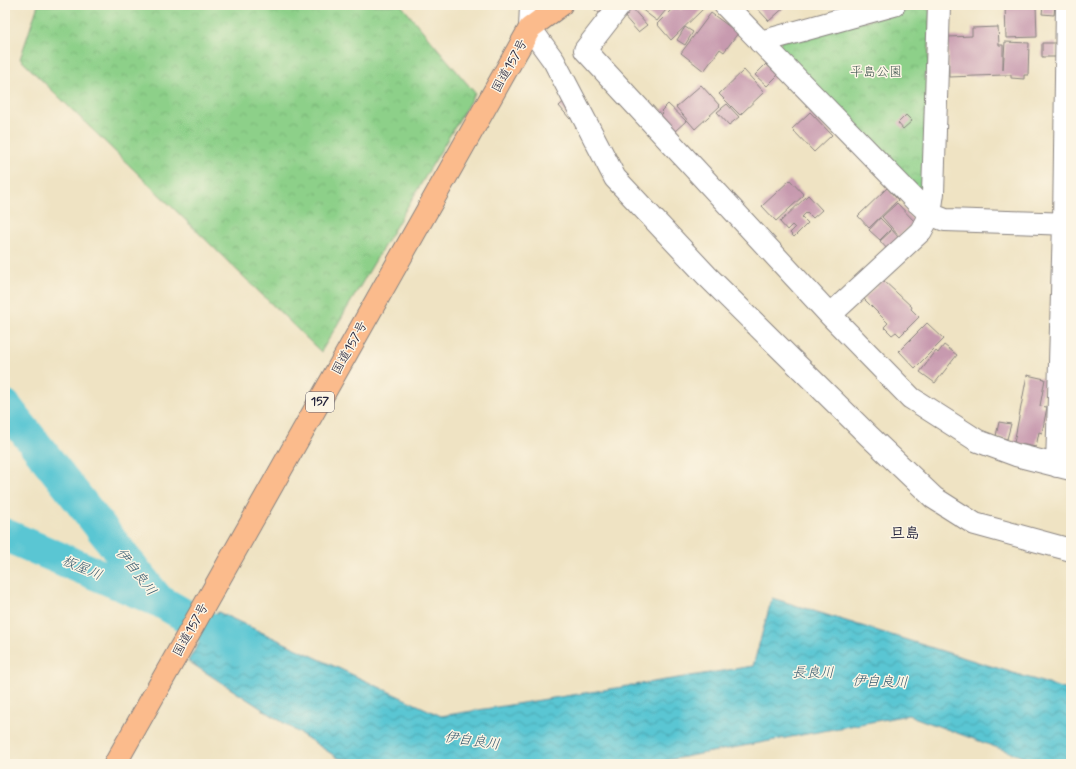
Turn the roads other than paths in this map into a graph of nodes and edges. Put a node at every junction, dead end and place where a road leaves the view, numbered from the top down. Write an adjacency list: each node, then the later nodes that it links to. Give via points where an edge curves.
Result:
1 (531, 5): 8 (street)
2 (561, 5): 8 (highway, 国道157号 / 157)
3 (620, 5): 12 (street, via 585,50)
4 (725, 5): 9 (street)
5 (894, 5): 9 (street)
6 (939, 5): 10 (street)
7 (1067, 5): 11 (street)
8 (528, 34): 14 (street, via 554,61 615,178 707,276 868,436 934,498 974,524); 15 (highway, 国道157号 / 157)
9 (760, 42): 10 (street)
10 (930, 214): 11 (street, via 945,220); 12 (street, via 921,232)
11 (1067, 224): 13 (street)
12 (830, 315): 13 (street, via 911,398 978,441 1016,456)
13 (1064, 468)
14 (1071, 550)
15 (115, 764)

